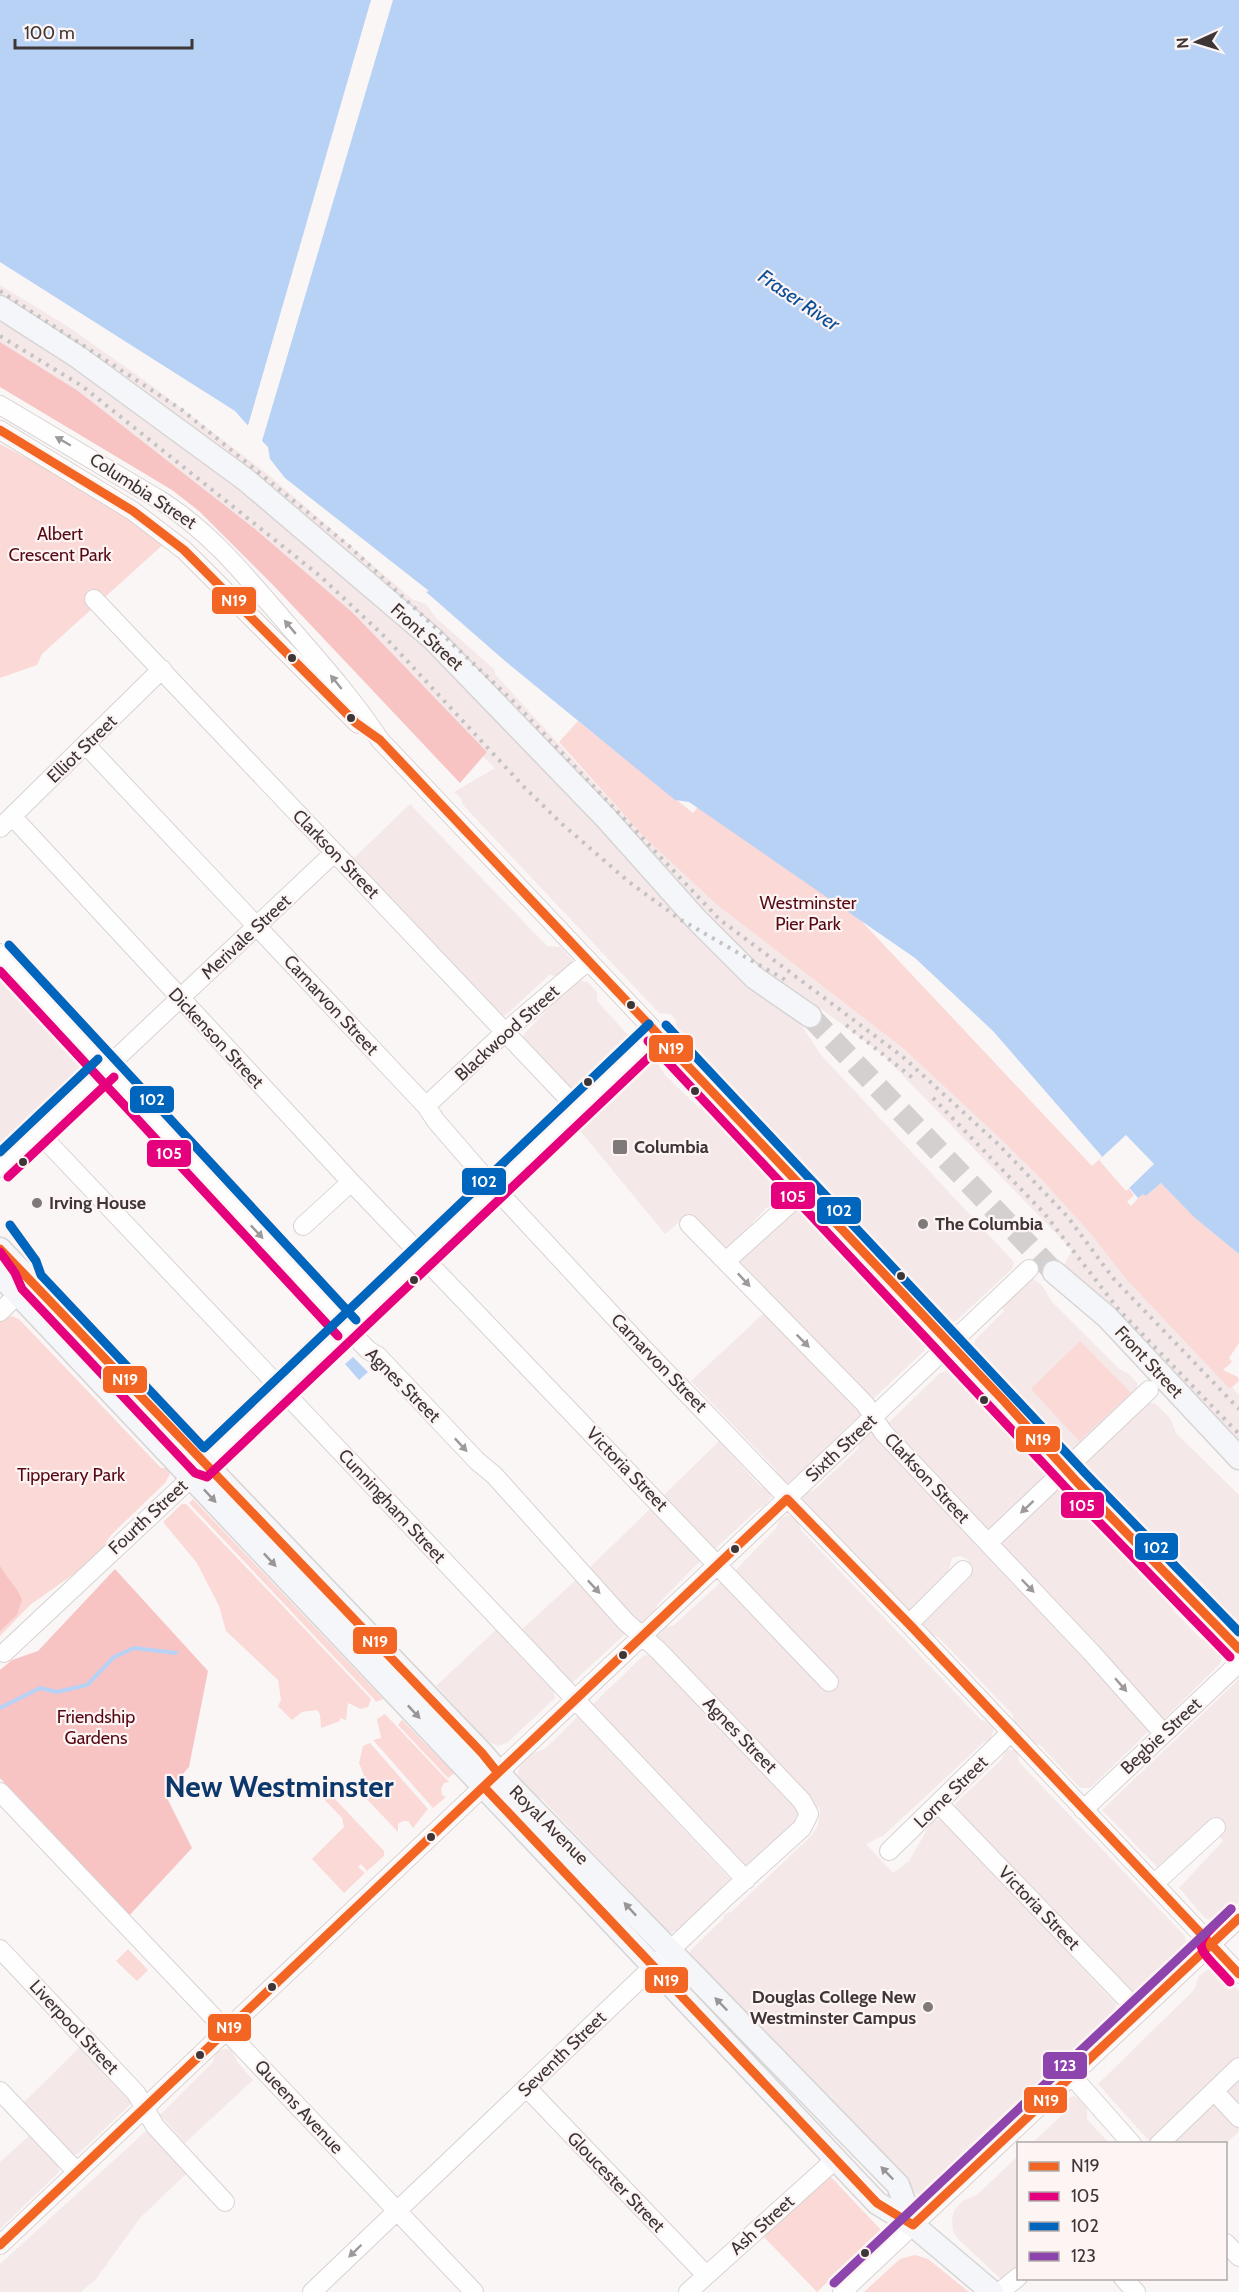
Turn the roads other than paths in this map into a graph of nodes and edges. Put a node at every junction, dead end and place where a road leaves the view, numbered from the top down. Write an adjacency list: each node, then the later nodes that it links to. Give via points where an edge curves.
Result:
1 (0, 307): 16 (main road, Front Street, via 78,357 246,480 424,632 605,817 702,926 755,978)
2 (0, 405): 5 (street, Columbia Street, one-way to 2, via 185,516)
3 (0, 430): 4 (street, Columbia Street, via 146,520)
4 (206, 572): 5 (street, via 212,562 220,559); 8 (street, Columbia Street, via 356,723)
5 (245, 574): 8 (street, Columbia Street, one-way to 5)
6 (94, 599): 7 (street, Clarkson Street)
7 (162, 669): 9 (street, Elliot Street); 11 (street, Clarkson Street)
8 (380, 740): 14 (street, Columbia Street)
9 (86, 745): 10 (street, Elliot Street); 12 (street, Carnarvon Street)
10 (6, 822): 15 (street, Dickenson Street)
11 (334, 853): 12 (street, Merivale Street); 17 (street, Clarkson Street)
12 (257, 926): 15 (street, Merivale Street); 20 (street, Carnarvon Street)
13 (0, 953): 19 (street, Agnes Street)
14 (588, 961): 17 (street, Blackwood Street); 18 (street, Columbia Street)
15 (180, 999): 19 (street, Merivale Street); 24 (street, Dickenson Street)
16 (810, 1016)
17 (506, 1031): 20 (street, Blackwood Street); 21 (street, Clarkson Street)
18 (657, 1033): 21 (street, Fourth Street); 26 (street, Columbia Street)
19 (106, 1068): 22 (street, Merivale Street); 38 (street, Agnes Street, one-way to 38)
20 (426, 1106): 25 (street, Carnarvon Street)
21 (578, 1109): 25 (street, Fourth Street)
22 (38, 1132): 23 (street, Merivale Street); 41 (street, Cunningham Street)
23 (0, 1168)
24 (351, 1182): 28 (street); 31 (street, Dickenson Street)
25 (495, 1188): 31 (street, Fourth Street); 46 (street, Carnarvon Street)
26 (805, 1190): 32 (street); 39 (street, Columbia Street)
27 (689, 1224): 32 (street, Clarkson Street)
28 (303, 1226)
29 (0, 1232): 36 (main road, via 26,1267)
30 (0, 1249): 36 (main road, Royal Avenue)
31 (423, 1257): 38 (street, Fourth Street); 48 (street, Victoria Street)
32 (726, 1261): 42 (street, Clarkson Street, one-way to 42, via 865,1404)
33 (1029, 1269): 39 (street, Sixth Street)
34 (1054, 1272): 43 (main road, Front Street, via 1107,1317)
35 (0, 1275): 36 (main road, Royal Avenue)
36 (24, 1288): 37 (street); 44 (main road, Royal Avenue)
37 (0, 1312)
38 (347, 1328): 41 (street, Fourth Street); 51 (street, Agnes Street, one-way to 51, via 494,1475)
39 (950, 1344): 42 (street, Sixth Street); 45 (street, Columbia Street)
40 (1149, 1390): 45 (street)
41 (282, 1391): 44 (street, Fourth Street); 56 (street, Cunningham Street)
42 (873, 1418): 46 (street, Sixth Street); 47 (street, Clarkson Street)
43 (1239, 1458)
44 (198, 1470): 53 (street, Fourth Street); 59 (main road, Royal Avenue, via 482,1753)
45 (1066, 1470): 47 (street, one-way to 47); 52 (street, Columbia Street)
46 (787, 1498): 48 (street, Sixth Street); 50 (street, Carnarvon Street)
47 (988, 1544): 58 (street, Clarkson Street, one-way to 58)
48 (719, 1564): 51 (street, Sixth Street); 55 (street, Victoria Street)
49 (963, 1570): 50 (street)
50 (909, 1624): 57 (street, Carnarvon Street)
51 (642, 1636): 56 (street, Sixth Street); 63 (street, Agnes Street, via 802,1801)
52 (1239, 1649)
53 (4, 1653)
54 (1239, 1663): 58 (street, Begbie Street)
55 (829, 1683)
56 (575, 1700): 59 (street, Sixth Street); 66 (street, Cunningham Street)
57 (1011, 1732): 61 (street, Lorne Street); 62 (street, Carnarvon Street)
58 (1164, 1734): 62 (street, Begbie Street)
59 (491, 1780): 71 (main road, Royal Avenue); 74 (street, Sixth Street)
60 (0, 1792): 74 (street, Queens Avenue)
61 (939, 1804): 65 (street, Lorne Street); 73 (street, Victoria Street)
62 (1083, 1809): 67 (street, Carnarvon Street)
63 (809, 1814): 66 (street, Seventh Street, via 802,1828)
64 (1216, 1827): 67 (street)
65 (889, 1851)
66 (746, 1881): 71 (street, Seventh Street)
67 (1154, 1884): 69 (street, Carnarvon Street)
68 (1239, 1918): 69 (street)
69 (1212, 1944): 72 (street, Carnarvon Street); 73 (street)
70 (0, 1950): 80 (street, Liverpool Street)
71 (662, 1958): 77 (street, Seventh Street); 84 (main road, Royal Avenue); 88 (main road, Royal Avenue, one-way to 71, via 898,2184)
72 (1239, 1974)
73 (1139, 2012): 76 (street)
74 (226, 2031): 80 (street, Sixth Street); 87 (street, Queens Avenue)
75 (1239, 2067): 79 (street)
76 (1072, 2076): 82 (street); 88 (street)
77 (527, 2088): 87 (street, Seventh Street); 92 (street, Gloucester Street)
78 (0, 2091): 85 (street)
79 (1214, 2091): 81 (street); 83 (street)
80 (146, 2107): 85 (street, Sixth Street); 86 (street, Liverpool Street, via 155,2126)
81 (1239, 2118)
82 (1130, 2142)
83 (1161, 2142)
84 (837, 2158): 88 (main road, Royal Avenue, via 877,2203); 92 (street, Ash Street)
85 (77, 2172): 89 (street, Sixth Street)
86 (225, 2202)
87 (397, 2211): 95 (street, Seventh Street, one-way to 95); 96 (street, Queens Avenue)
88 (913, 2225): 98 (street); 99 (main road, Royal Avenue)
89 (2, 2240)
90 (1227, 2244): 91 (street)
91 (1239, 2258)
92 (706, 2275): 97 (street, Ash Street)
93 (1017, 2278): 100 (street)
94 (1125, 2280): 101 (street)
95 (312, 2292)
96 (474, 2292)
97 (688, 2292)
98 (842, 2292)
99 (992, 2292)
100 (1000, 2292)
101 (1136, 2292)

